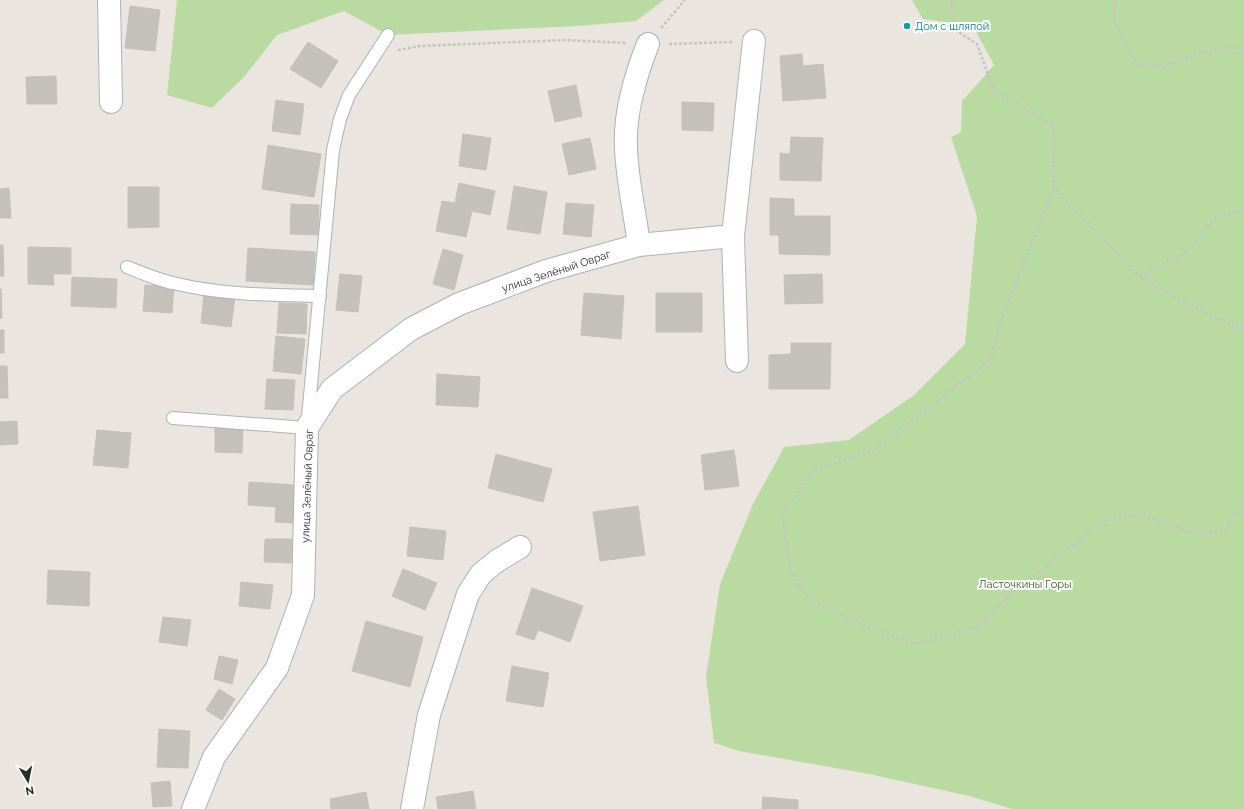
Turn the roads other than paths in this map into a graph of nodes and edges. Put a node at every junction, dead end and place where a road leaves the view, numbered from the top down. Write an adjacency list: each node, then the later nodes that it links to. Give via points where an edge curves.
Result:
1 (108, 0): 5 (street)
2 (388, 35): 9 (lane, via 348,95 340,118 333,150)
3 (754, 41): 6 (street)
4 (648, 44): 7 (street, via 638,68 628,120 626,148)
5 (110, 102)
6 (733, 236): 7 (street, улица Зелёный Овраг); 10 (street)
7 (640, 245): 12 (street, улица Зелёный Овраг, via 546,271 459,304 433,317 373,356 332,389)
8 (127, 267): 9 (lane, via 171,283 203,290 270,296)
9 (320, 296): 12 (lane)
10 (737, 361)
11 (173, 418): 12 (lane)
12 (307, 428): 14 (street, улица Зелёный Овраг, via 302,595 277,668 214,757)
13 (520, 547): 15 (street, via 481,574 468,594 432,702)
14 (193, 809)
15 (412, 809)

